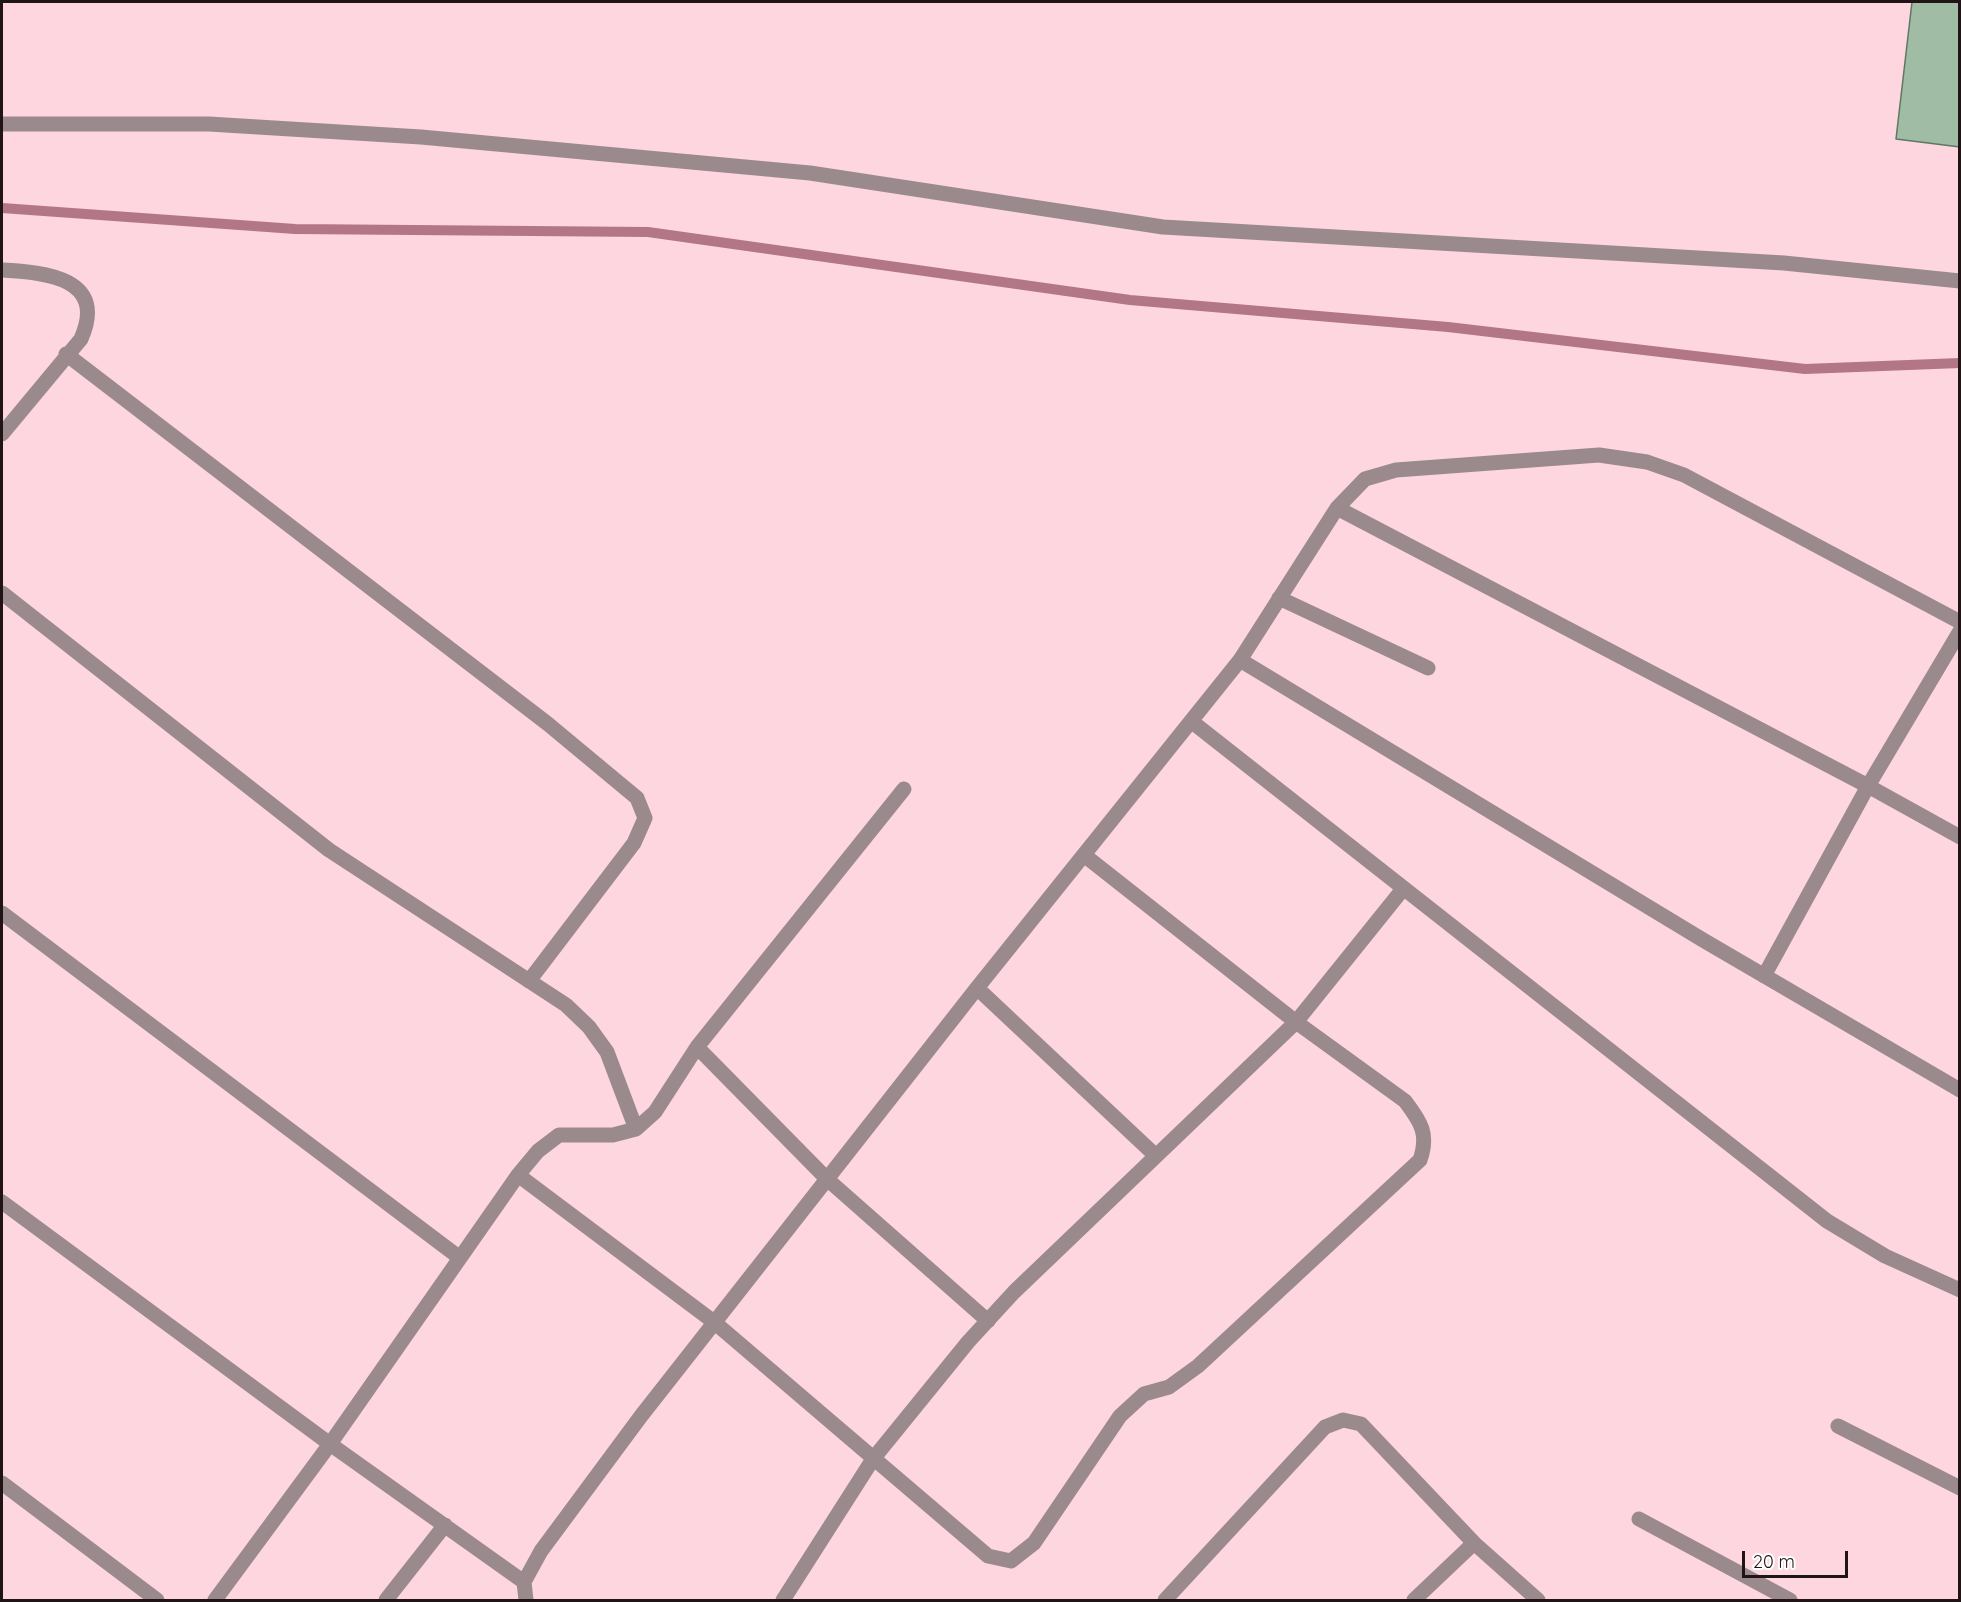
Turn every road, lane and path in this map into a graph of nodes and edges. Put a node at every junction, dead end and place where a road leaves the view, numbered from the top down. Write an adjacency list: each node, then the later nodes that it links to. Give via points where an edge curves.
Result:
1 (2, 124): 3 (street, via 209,124 421,137 810,173 1163,227 1784,263)
2 (2, 270): 4 (street, via 44,272 70,284 85,297 88,322 81,339)
3 (1959, 281)
4 (66, 354): 5 (street); 21 (street, via 548,724 637,798 645,818 634,843)
5 (2, 434)
6 (1337, 508): 8 (street); 9 (street, via 1365,479 1395,470 1599,455 1647,462 1684,475); 14 (street)
7 (2, 593): 21 (street, via 329,850)
8 (1279, 598): 11 (street); 12 (street)
9 (1959, 622)
10 (1959, 631): 14 (street)
11 (1240, 660): 13 (street); 20 (street)
12 (1428, 668)
13 (1191, 721): 17 (street); 18 (street)
14 (1868, 786): 16 (street); 20 (street)
15 (904, 789): 24 (street)
16 (1959, 837)
17 (1084, 855): 22 (street); 23 (street)
18 (1403, 889): 23 (street); 32 (street, via 1827,1221 1885,1256)
19 (2, 913): 31 (street)
20 (1764, 976): 25 (street)
21 (529, 981): 26 (street, via 566,1005 589,1028 607,1053)
22 (977, 988): 27 (street); 29 (street)
23 (1296, 1022): 27 (street); 37 (street, via 1405,1101 1418,1119 1426,1142 1420,1160 1198,1366 1169,1387 1144,1394 1120,1416 1034,1543 1011,1561 988,1556)
24 (697, 1047): 26 (street, via 655,1112); 29 (street)
25 (1959, 1090)
26 (636, 1129): 28 (street, via 613,1135 559,1135 538,1151)
27 (1156, 1156): 33 (street)
28 (518, 1175): 31 (street); 34 (street)
29 (826, 1179): 33 (street); 34 (street)
30 (2, 1202): 36 (street)
31 (460, 1258): 36 (street)
32 (1959, 1290)
33 (988, 1320): 37 (street)
34 (714, 1322): 37 (street); 43 (street, via 555,1531)
35 (1838, 1426): 39 (street)
36 (330, 1444): 41 (street); 45 (street)
37 (873, 1459): 48 (street)
38 (2, 1483): 44 (street)
39 (1959, 1488)
40 (1640, 1518): 52 (street)
41 (445, 1525): 43 (street); 46 (street)
42 (1474, 1543): 49 (street, via 1361,1424 1343,1420 1324,1427); 50 (street); 51 (street)
43 (524, 1582): 47 (street)
44 (157, 1600)
45 (214, 1600)
46 (386, 1600)
47 (526, 1600)
48 (783, 1600)
49 (1165, 1600)
50 (1414, 1600)
51 (1538, 1600)
52 (1790, 1600)

